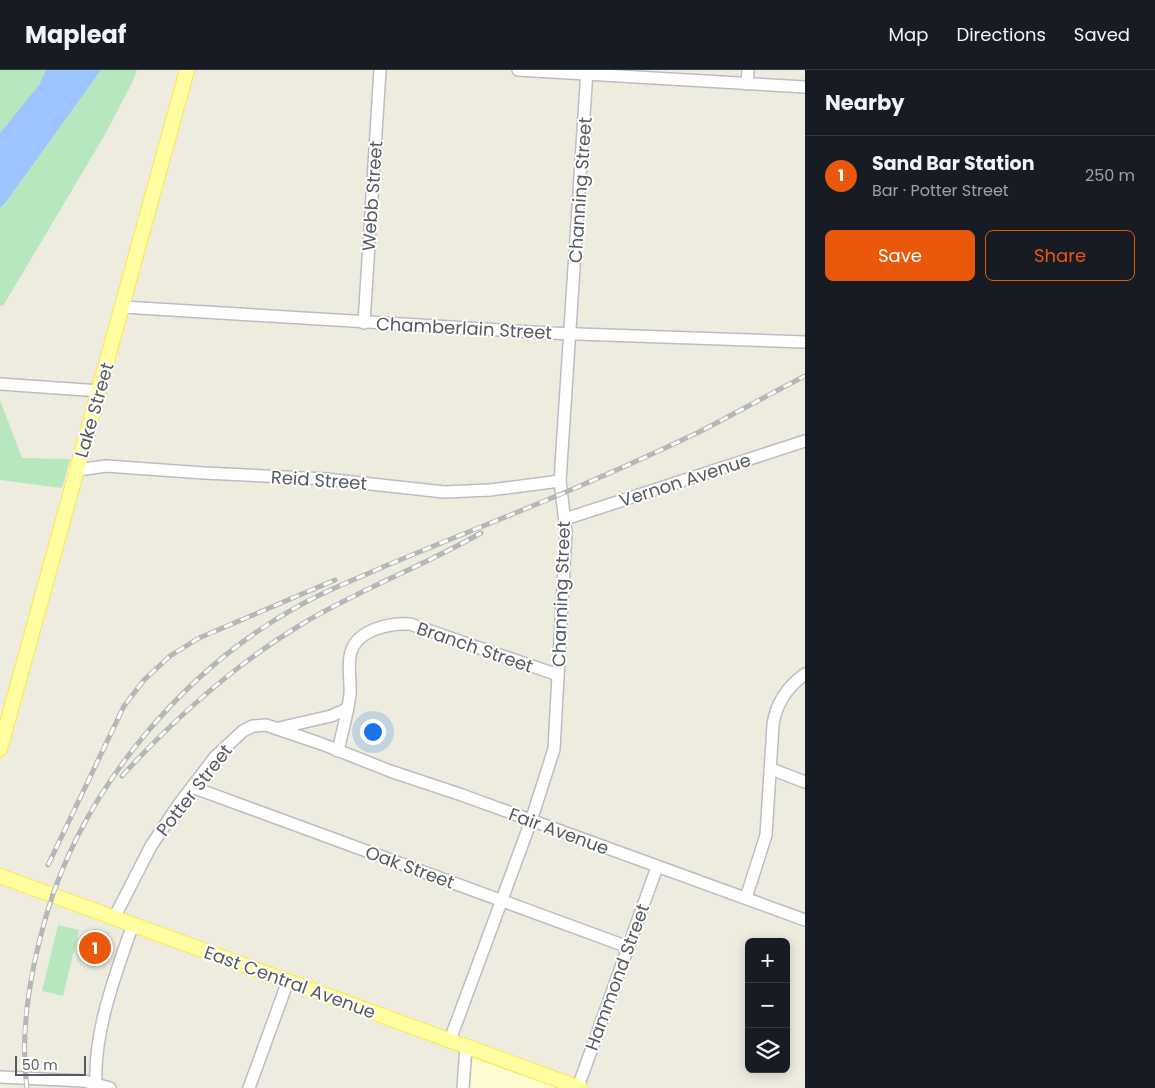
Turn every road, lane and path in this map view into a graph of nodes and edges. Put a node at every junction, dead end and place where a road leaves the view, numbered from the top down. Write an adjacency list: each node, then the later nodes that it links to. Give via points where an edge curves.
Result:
1 (187, 70): 8 (main road, Lake Street)
2 (380, 70): 9 (street, Webb Street)
3 (518, 70): 5 (street)
4 (748, 70): 6 (street)
5 (587, 72): 6 (street); 10 (street, Channing Street)
6 (747, 84): 7 (street)
7 (805, 87)
8 (123, 307): 9 (street, Chamberlain Street); 13 (main road, Lake Street)
9 (364, 323): 10 (street, Chamberlain Street)
10 (570, 334): 11 (street, Chamberlain Street); 16 (street, Channing Street)
11 (805, 342)
12 (0, 384): 13 (street)
13 (100, 391): 15 (main road, Lake Street)
14 (805, 441): 17 (street, Vernon Avenue)
15 (78, 470): 16 (street, Reid Street, via 106,466 326,479 444,492); 21 (main road, Lake Street)
16 (560, 481): 17 (street, Channing Street)
17 (566, 519): 19 (street, Channing Street)
18 (805, 674): 26 (street, via 789,687 776,709)
19 (558, 675): 20 (street, Branch Street, via 410,624 392,624 364,636 354,646 349,662); 29 (street, Channing Street, via 554,749)
20 (347, 709): 22 (street, via 331,716); 25 (street, Branch Street)
21 (4, 718): 24 (main road, Lake Street)
22 (276, 728): 23 (street, Potter Street); 28 (street, Potter Street, via 259,725 243,730 215,757)
23 (313, 741): 25 (street, Fair Avenue)
24 (0, 749)
25 (338, 751): 29 (street, Fair Avenue)
26 (771, 769): 27 (street); 32 (street, via 766,835)
27 (805, 782)
28 (192, 787): 33 (street, Oak Street); 34 (street, Potter Street, via 151,846)
29 (531, 821): 30 (street, Fair Avenue); 33 (street, Channing Street)
30 (657, 867): 32 (street, Fair Avenue); 37 (street, Hammond Street)
31 (0, 876): 34 (main road, East Central Avenue)
32 (746, 898): 35 (street, Fair Avenue)
33 (502, 901): 37 (street, Oak Street); 39 (street, Channing Street)
34 (114, 918): 36 (main road, East Central Avenue)
35 (805, 920)
36 (133, 924): 38 (main road, East Central Avenue); 42 (street, via 109,997 98,1047)
37 (628, 947): 46 (street, Hammond Street)
38 (288, 982): 39 (main road, East Central Avenue); 44 (street)
39 (450, 1040): 40 (main road, East Central Avenue)
40 (466, 1046): 45 (street); 46 (main road, East Central Avenue)
41 (0, 1077): 42 (street, via 84,1081)
42 (96, 1086): 43 (street)
43 (110, 1088)
44 (248, 1088)
45 (463, 1088)
46 (579, 1088)

